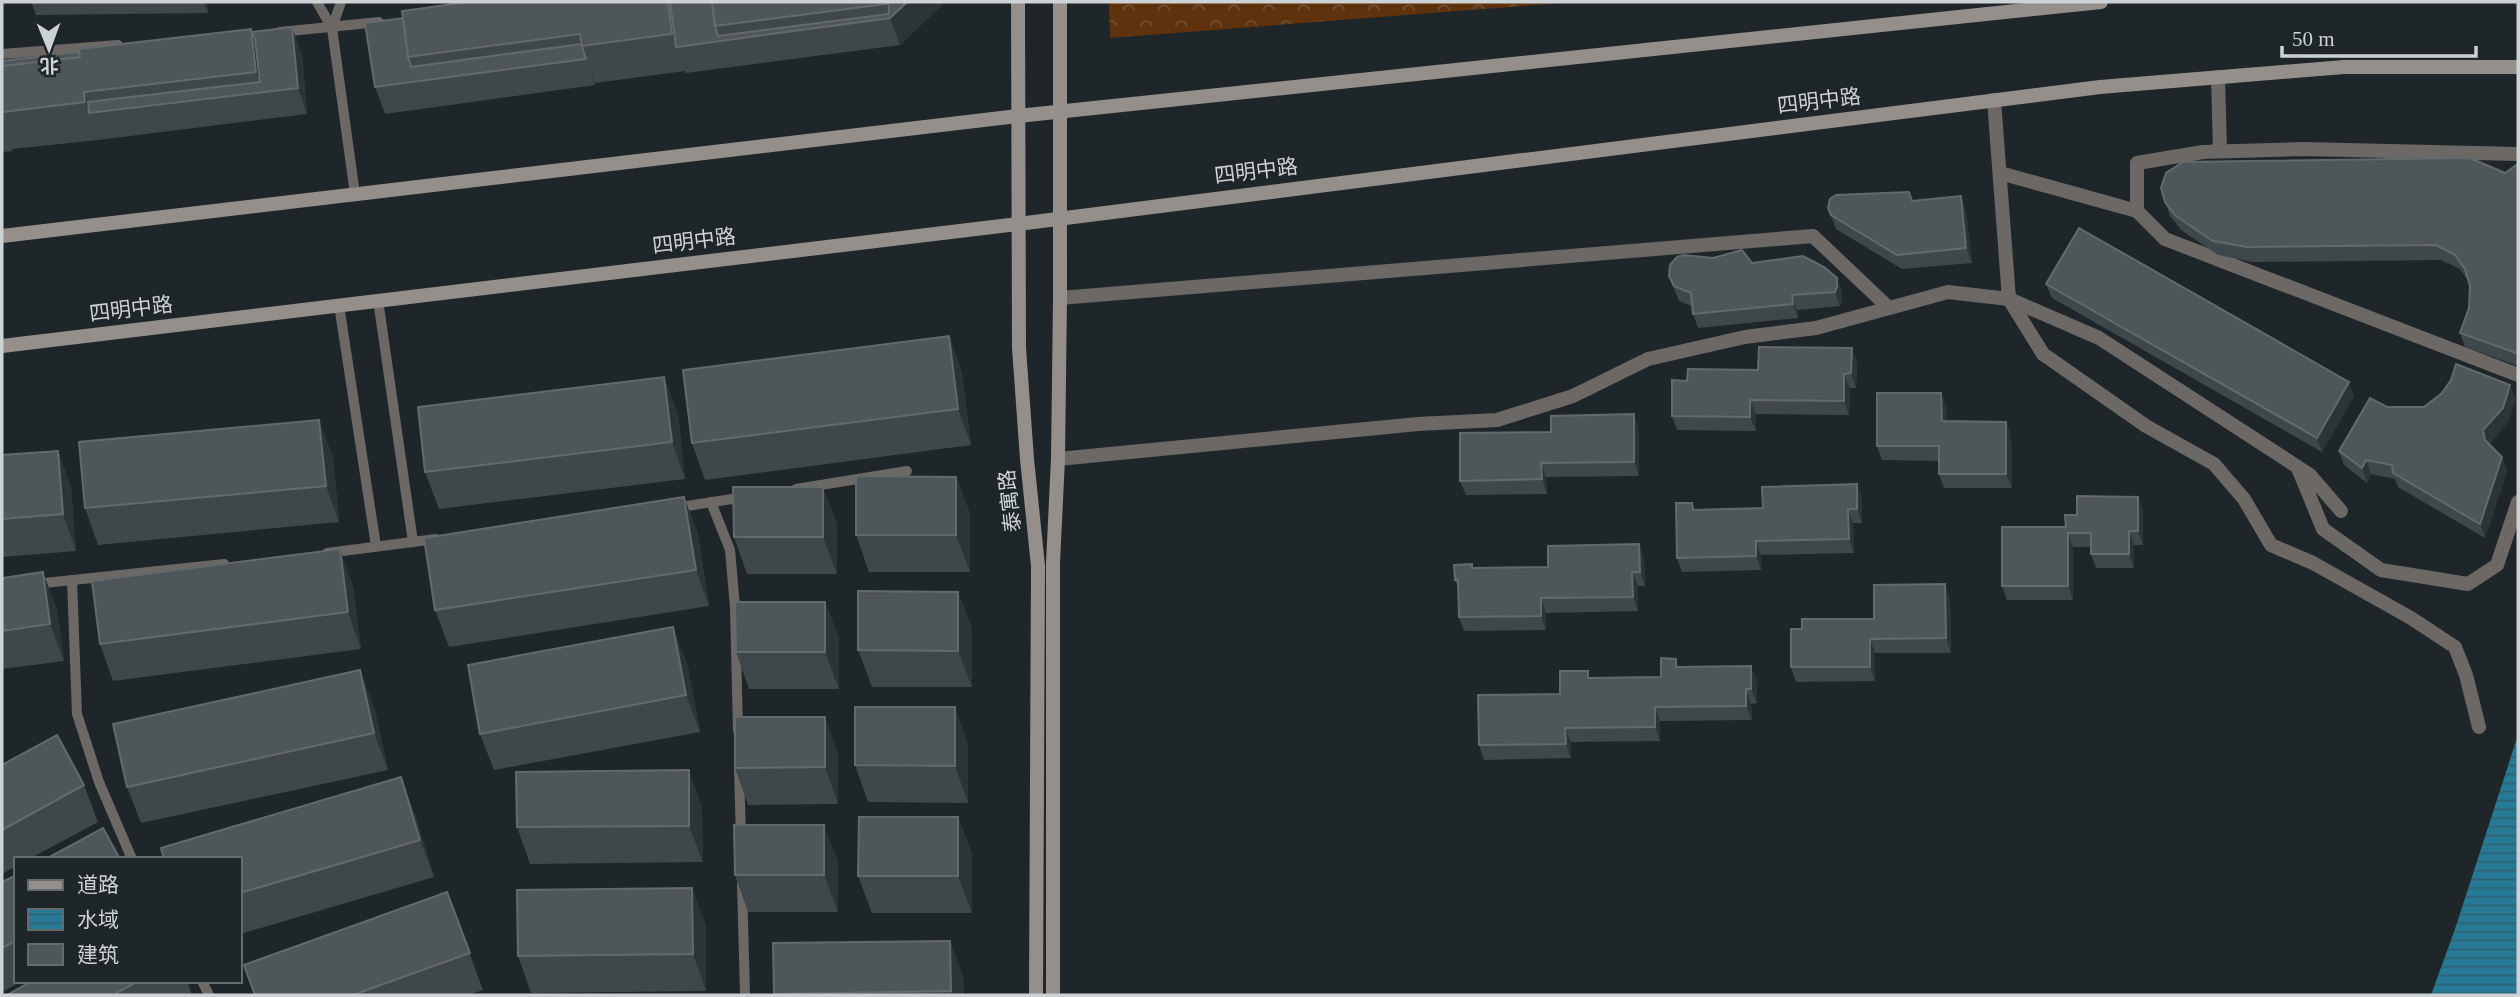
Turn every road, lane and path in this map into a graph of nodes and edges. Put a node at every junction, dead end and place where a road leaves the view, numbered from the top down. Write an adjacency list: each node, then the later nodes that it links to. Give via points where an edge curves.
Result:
1 (317, 2): 7 (lane)
2 (341, 2): 7 (lane)
3 (1018, 2): 15 (main road, 泰寓路)
4 (1060, 2): 14 (main road, 泰寓路)
5 (2101, 2): 14 (main road)
6 (386, 21): 7 (lane)
7 (332, 29): 8 (lane); 19 (lane)
8 (263, 34)
9 (125, 44): 10 (lane)
10 (2, 54)
11 (2518, 67): 12 (main road, 四明中路, via 2344,67)
12 (2218, 77): 13 (main road, 四明中路); 16 (street)
13 (1994, 100): 18 (street); 21 (main road, 四明中路)
14 (1060, 112): 15 (main road); 21 (main road, 泰寓路)
15 (1018, 116): 19 (main road); 22 (main road, 泰寓路)
16 (2220, 151): 17 (street); 20 (street, via 2137,163)
17 (2518, 154)
18 (2000, 173): 20 (street); 25 (street)
19 (355, 194): 23 (main road)
20 (2137, 211): 30 (street, via 2165,239)
21 (1060, 217): 22 (main road, 四明中路); 24 (main road, 泰寓路)
22 (1018, 224): 26 (main road, 四明中路); 54 (main road, 泰寓路, via 1019,348 1038,566)
23 (2, 236)
24 (1060, 298): 28 (street, via 1813,236); 31 (main road, 泰寓路)
25 (2010, 299): 28 (street, via 1948,292); 32 (street, via 2099,338); 47 (street, via 2043,354 2146,426 2214,464 2244,499 2272,545 2313,563 2455,647)
26 (378, 300): 27 (main road, 四明中路); 41 (lane)
27 (339, 305): 29 (main road, 四明中路); 42 (lane)
28 (1889, 309): 31 (street, via 1816,328 1745,337 1648,359 1573,396 1497,420)
29 (2, 346)
30 (2518, 375)
31 (1058, 459): 55 (main road, 泰寓路, via 1053,563)
32 (2297, 467): 37 (street, via 2323,529 2381,570 2468,584 2497,565); 39 (street, via 2310,475)
33 (907, 471): 34 (lane)
34 (790, 490)
35 (751, 496): 36 (lane)
36 (711, 502): 38 (lane); 48 (lane, via 730,551)
37 (2518, 502)
38 (660, 509)
39 (2341, 511)
40 (454, 536): 41 (lane)
41 (413, 542): 42 (lane)
42 (376, 546): 43 (lane)
43 (310, 555)
44 (231, 564): 45 (lane)
45 (72, 580): 46 (lane); 50 (lane, via 77,714 99,782)
46 (25, 585)
47 (2479, 727)
48 (738, 746)
49 (739, 760): 51 (lane)
50 (131, 857)
51 (741, 857)
52 (742, 870): 53 (lane)
53 (745, 995)
54 (1036, 995)
55 (1053, 995)

